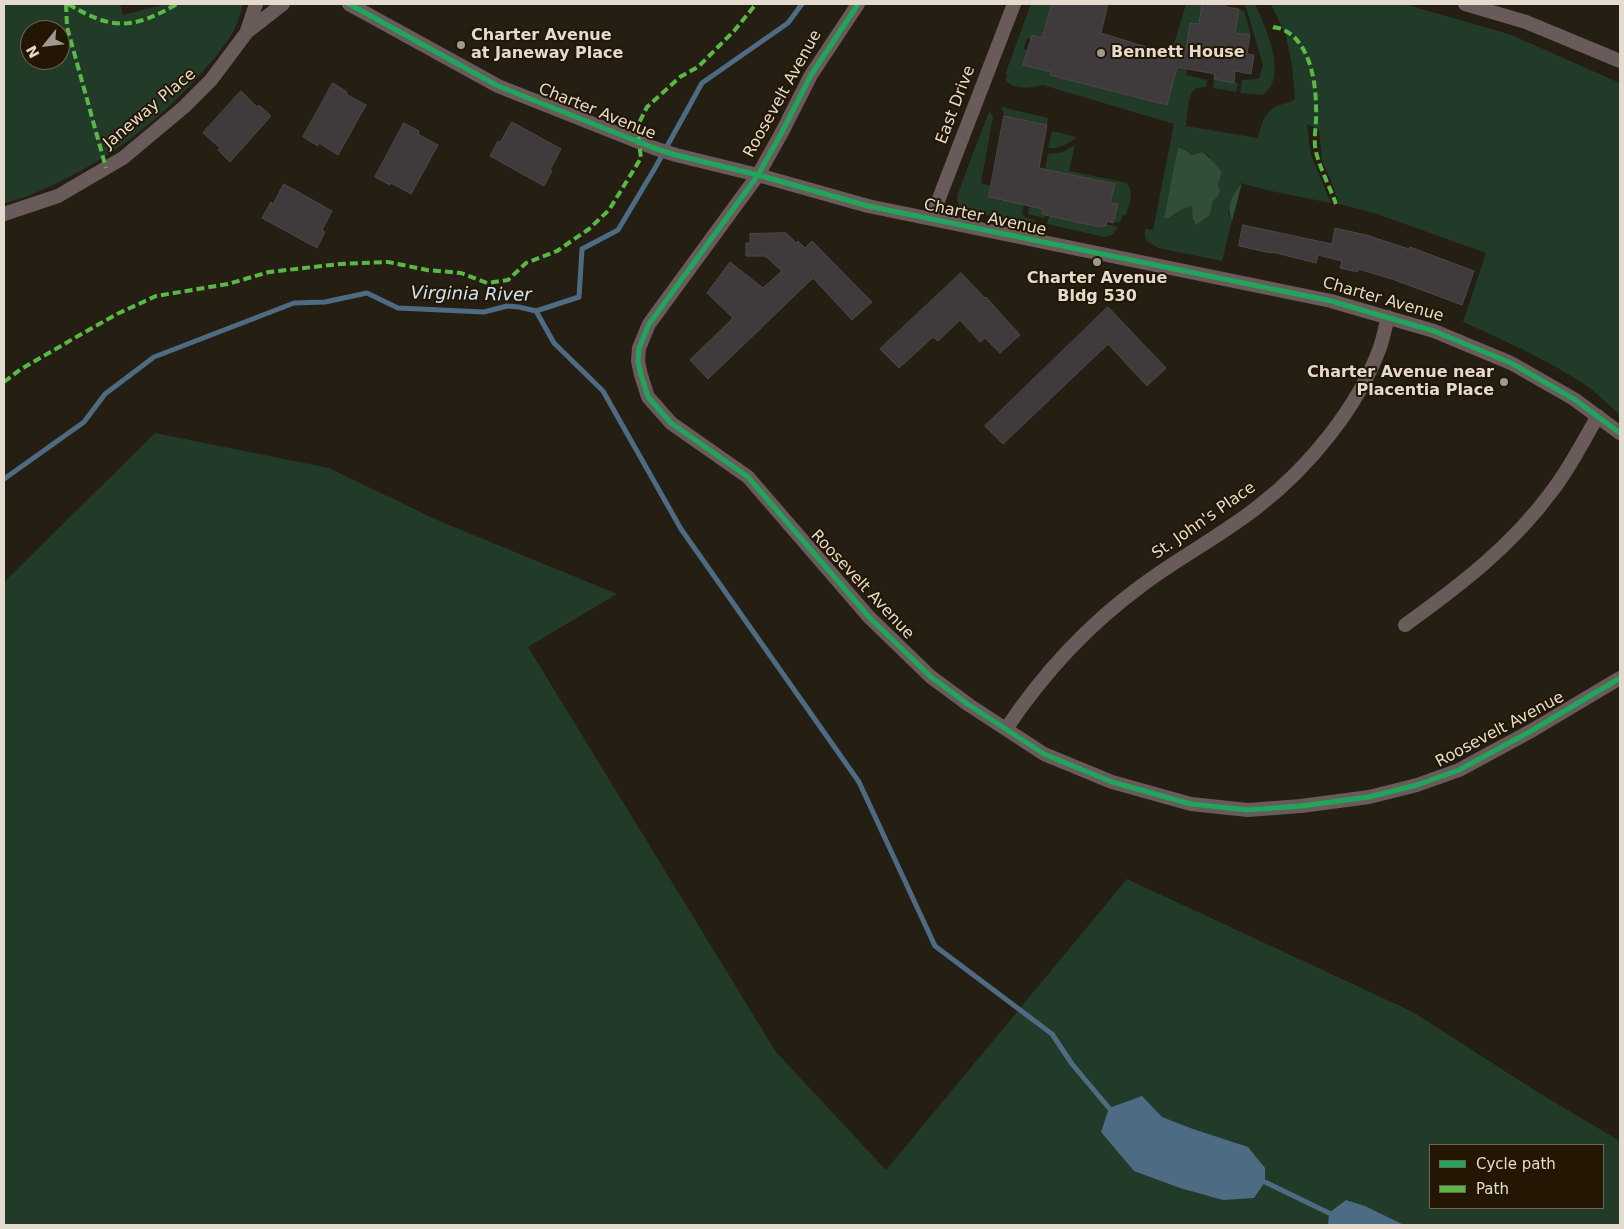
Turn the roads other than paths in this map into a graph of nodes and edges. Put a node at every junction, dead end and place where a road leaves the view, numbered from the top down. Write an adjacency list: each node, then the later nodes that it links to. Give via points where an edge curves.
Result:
1 (256, 4): 7 (street, Janeway Place)
2 (283, 4): 7 (street, Janeway Place)
3 (350, 4): 9 (street, Charter Avenue, via 498,86 654,148)
4 (858, 4): 9 (street, Roosevelt Avenue, via 811,75)
5 (1014, 4): 11 (street, East Drive)
6 (1465, 4): 8 (street, via 1526,22)
7 (247, 32): 10 (street, Janeway Place, via 211,80 123,158 58,196)
8 (1620, 62)
9 (758, 175): 11 (street, Charter Avenue, via 868,206); 17 (street, Roosevelt Avenue, via 649,324 639,348 638,361 648,397 671,423 748,477 869,617 931,677)
10 (4, 214)
11 (931, 219): 12 (street, Charter Avenue, via 1312,297)
12 (1388, 317): 13 (street, Charter Avenue, via 1434,331 1511,363 1574,398); 17 (street, St. John's Place, via 1379,350 1356,398 1296,475 1260,506 1140,586 1107,614 1065,654 1024,702)
13 (1598, 416): 14 (street, Charter Avenue); 15 (street, via 1532,518 1504,548)
14 (1620, 433)
15 (1405, 625)
16 (1620, 678): 17 (street, Roosevelt Avenue, via 1458,770 1417,785 1378,794 1301,806 1248,810 1191,804 1112,782 1044,754)
17 (1006, 729)

